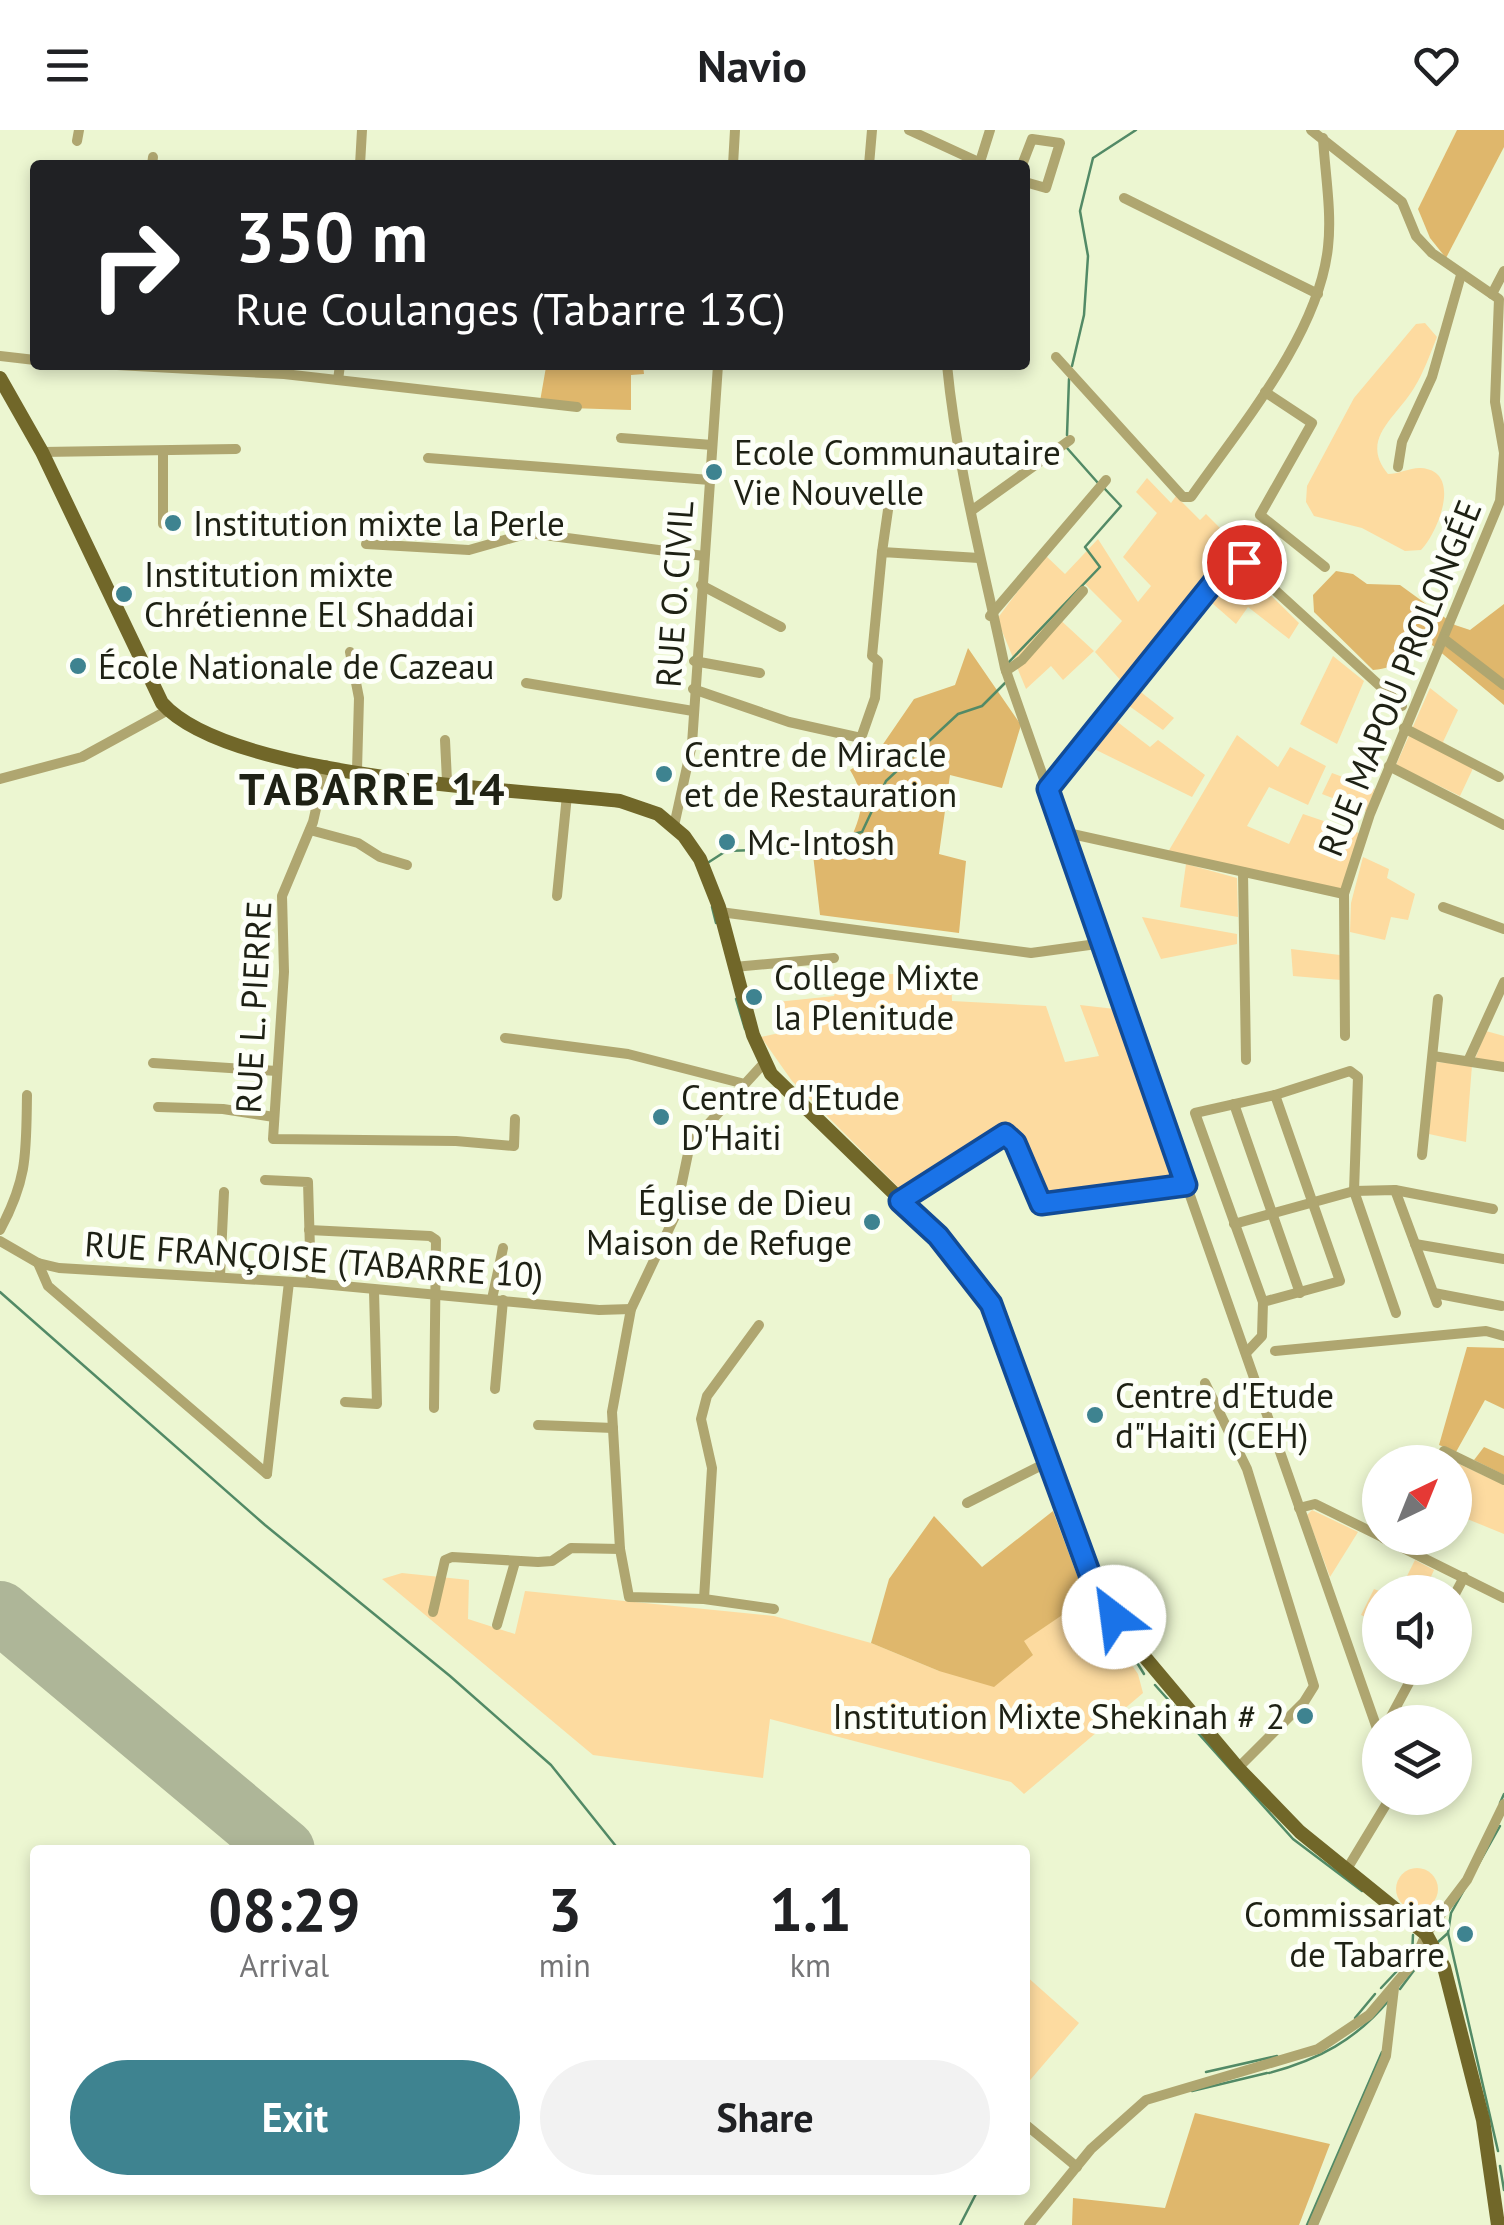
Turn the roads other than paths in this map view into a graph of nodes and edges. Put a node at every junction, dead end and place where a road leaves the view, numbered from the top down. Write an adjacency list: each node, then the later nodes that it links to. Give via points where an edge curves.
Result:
1 (362, 130): 8 (street)
2 (735, 130): 9 (street)
3 (872, 130): 10 (street)
4 (909, 130): 11 (street)
5 (990, 130): 12 (street)
6 (1311, 130): 7 (street)
7 (1323, 138): 17 (street, via 1402,202 1416,236); 18 (street, via 1329,244)
8 (360, 160)
9 (733, 160)
10 (869, 160)
11 (973, 160)
12 (982, 160)
13 (1024, 160): 14 (street, via 1032,139 1060,144 1046,188)
14 (1030, 183)
15 (1124, 198): 18 (street)
16 (1504, 271): 19 (street)
17 (1461, 275): 19 (street); 38 (street)
18 (1318, 294): 29 (street)
19 (1492, 294): 42 (street, RUE MAPOU PROLONGÉE, via 1499,299)
20 (0, 356): 22 (street)
21 (1056, 357): 29 (street, via 1183,497 1191,497)
22 (30, 359)
23 (191, 370): 28 (street)
24 (339, 370): 28 (street)
25 (718, 370): 33 (street, RUE O. CIVIL)
26 (948, 370): 43 (street)
27 (0, 378): 36 (main road)
28 (338, 380): 30 (street)
29 (1265, 392): 49 (street, via 1312,423 1260,515)
30 (577, 407)
31 (621, 438): 33 (street)
32 (1070, 440): 43 (street)
33 (712, 445): 39 (street, RUE O. CIVIL)
34 (236, 449): 35 (street)
35 (163, 451): 36 (street); 44 (street)
36 (42, 452): 63 (main road)
37 (428, 458): 39 (street)
38 (1398, 467)
39 (710, 480): 47 (street, RUE O. CIVIL)
40 (1106, 480): 52 (street)
41 (892, 482): 46 (street)
42 (1502, 503): 54 (street, RUE MAPOU PROLONGÉE)
43 (970, 511): 48 (street)
44 (163, 524)
45 (366, 544): 47 (street, via 469,550 529,533)
46 (882, 552): 48 (street); 61 (street, via 874,698 861,738)
47 (704, 556): 50 (street, RUE O. CIVIL)
48 (980, 558): 52 (street)
49 (1325, 567)
50 (701, 586): 53 (street); 56 (street, RUE O. CIVIL)
51 (1082, 591): 57 (street, via 1022,660)
52 (990, 616): 57 (street)
53 (781, 627)
54 (1444, 639): 60 (street); 65 (street, RUE MAPOU PROLONGÉE)
55 (350, 652): 69 (street, via 359,698)
56 (694, 661): 58 (street); 61 (street, RUE O. CIVIL)
57 (1005, 667): 73 (street)
58 (760, 673)
59 (526, 684): 64 (street)
60 (1504, 685)
61 (693, 689): 64 (street, RUE O. CIVIL)
62 (1402, 706): 73 (street, via 1244,562 1230,562)
63 (168, 710): 67 (main road, via 219,740); 71 (street, via 82,757)
64 (693, 712): 76 (street, RUE O. CIVIL)
65 (1404, 728): 68 (street, RUE MAPOU PROLONGÉE); 70 (street)
66 (445, 740): 72 (street)
67 (326, 765): 69 (main road); 77 (street, RUE L. PIERRE)
68 (1389, 766): 75 (street); 81 (street, RUE MAPOU PROLONGÉE)
69 (356, 770): 72 (main road)
70 (1499, 777)
71 (0, 779)
72 (447, 781): 74 (main road)
73 (1048, 789): 78 (street)
74 (567, 794): 76 (main road, via 640,806); 82 (street)
75 (1504, 825)
76 (674, 826): 84 (main road, via 700,858)
77 (310, 830): 79 (street); 99 (street, RUE L. PIERRE, via 282,896)
78 (1063, 832): 80 (street); 86 (street)
79 (408, 864)
80 (1243, 872): 81 (street); 94 (street)
81 (1344, 894): 91 (street, RUE MAPOU PROLONGÉE)
82 (556, 896)
83 (1443, 907): 85 (street)
84 (720, 912): 86 (street, via 1031,954); 88 (main road)
85 (1504, 929)
86 (1104, 944): 109 (street)
87 (834, 958): 88 (street)
88 (734, 968): 97 (main road)
89 (1504, 982): 95 (street)
90 (1438, 1000): 93 (street)
91 (1345, 1036)
92 (505, 1038): 100 (street, via 628,1054)
93 (1432, 1056): 95 (street); 107 (street)
94 (1246, 1060)
95 (1468, 1061): 98 (street)
96 (153, 1062): 99 (street)
97 (764, 1063): 100 (street); 113 (main road)
98 (1504, 1067)
99 (277, 1070): 105 (street, RUE L. PIERRE)
100 (742, 1083): 134 (street, via 690,1144 675,1216)
101 (27, 1094): 118 (street, via 24,1175)
102 (1275, 1095): 103 (street); 111 (street, via 1350,1071 1358,1077); 114 (street)
103 (1234, 1104): 116 (street); 117 (street, via 1195,1113)
104 (158, 1107): 105 (street)
105 (274, 1117): 106 (street, RUE L. PIERRE, via 273,1139 514,1146)
106 (515, 1119)
107 (1422, 1155)
108 (266, 1180): 119 (street, via 308,1182)
109 (1186, 1185): 113 (street, via 1041,1204 1005,1134); 139 (street)
110 (1395, 1190): 111 (street); 115 (street); 121 (street)
111 (1354, 1191): 114 (street); 135 (street)
112 (224, 1192): 125 (street)
113 (900, 1201): 146 (main road, via 938,1236 991,1304)
114 (1311, 1203): 116 (street); 129 (street, via 1340,1281)
115 (1493, 1209)
116 (1273, 1214): 117 (street); 129 (street)
117 (1234, 1224): 132 (street)
118 (0, 1230)
119 (309, 1230): 127 (street); 130 (street, via 430,1236 437,1242)
120 (0, 1241): 124 (street, RUE FRANÇOISE (TABARRE 10))
121 (1415, 1244): 123 (street); 133 (street, via 1436,1298)
122 (503, 1248): 131 (street)
123 (1504, 1259)
124 (38, 1263): 125 (street, RUE FRANÇOISE (TABARRE 10)); 126 (street, via 48,1286 267,1474)
125 (220, 1276): 126 (street, RUE FRANÇOISE (TABARRE 10))
126 (289, 1282): 127 (street, RUE FRANÇOISE (TABARRE 10))
127 (311, 1283): 128 (street, RUE FRANÇOISE (TABARRE 10))
128 (374, 1290): 130 (street, RUE FRANÇOISE (TABARRE 10)); 142 (street, via 377,1404)
129 (1300, 1293): 132 (street)
130 (438, 1294): 131 (street, RUE FRANÇOISE (TABARRE 10)); 143 (street)
131 (497, 1300): 134 (street, RUE FRANÇOISE (TABARRE 10)); 141 (street)
132 (1264, 1302): 139 (street, via 1262,1336)
133 (1502, 1306)
134 (630, 1309): 145 (street)
135 (1396, 1312)
136 (759, 1325): 158 (street, via 707,1396 701,1419 712,1468)
137 (1504, 1336): 138 (street, via 1486,1331)
138 (1274, 1350)
139 (1246, 1353): 150 (street)
140 (1205, 1383): 163 (street, via 1247,1470 1314,1686)
141 (495, 1389)
142 (344, 1402)
143 (434, 1408)
144 (538, 1426): 145 (street)
145 (613, 1428): 152 (street)
146 (1048, 1462): 149 (street); 163 (main road, via 1092,1580 1114,1617)
147 (1472, 1465): 148 (street)
148 (1504, 1480)
149 (968, 1503)
150 (1299, 1508): 151 (street, via 1315,1504); 162 (street)
151 (1362, 1528)
152 (620, 1549): 154 (street, via 571,1548 552,1561); 158 (street, via 629,1597)
153 (1417, 1555): 155 (street)
154 (515, 1562): 160 (street, via 445,1560); 161 (street)
155 (1458, 1575)
156 (1472, 1582): 157 (street)
157 (1504, 1598)
158 (704, 1599): 159 (street)
159 (774, 1609)
160 (434, 1612)
161 (497, 1626)
162 (1369, 1705)
163 (1238, 1768): 166 (main road)
164 (1502, 1813): 167 (street, via 1467,1880)
165 (1380, 1815): 166 (street)
166 (1347, 1870): 167 (main road)
167 (1426, 1934): 168 (street); 170 (main road, via 1444,1967)
168 (1394, 1988): 172 (street, via 1352,2030 1318,2049 1146,2100); 174 (street, via 1386,2056)
169 (1030, 2128): 172 (street)
170 (1488, 2153): 171 (street); 175 (main road)
171 (1504, 2160)
172 (1076, 2167): 173 (street)
173 (1029, 2225)
174 (1313, 2225)
175 (1498, 2225)

